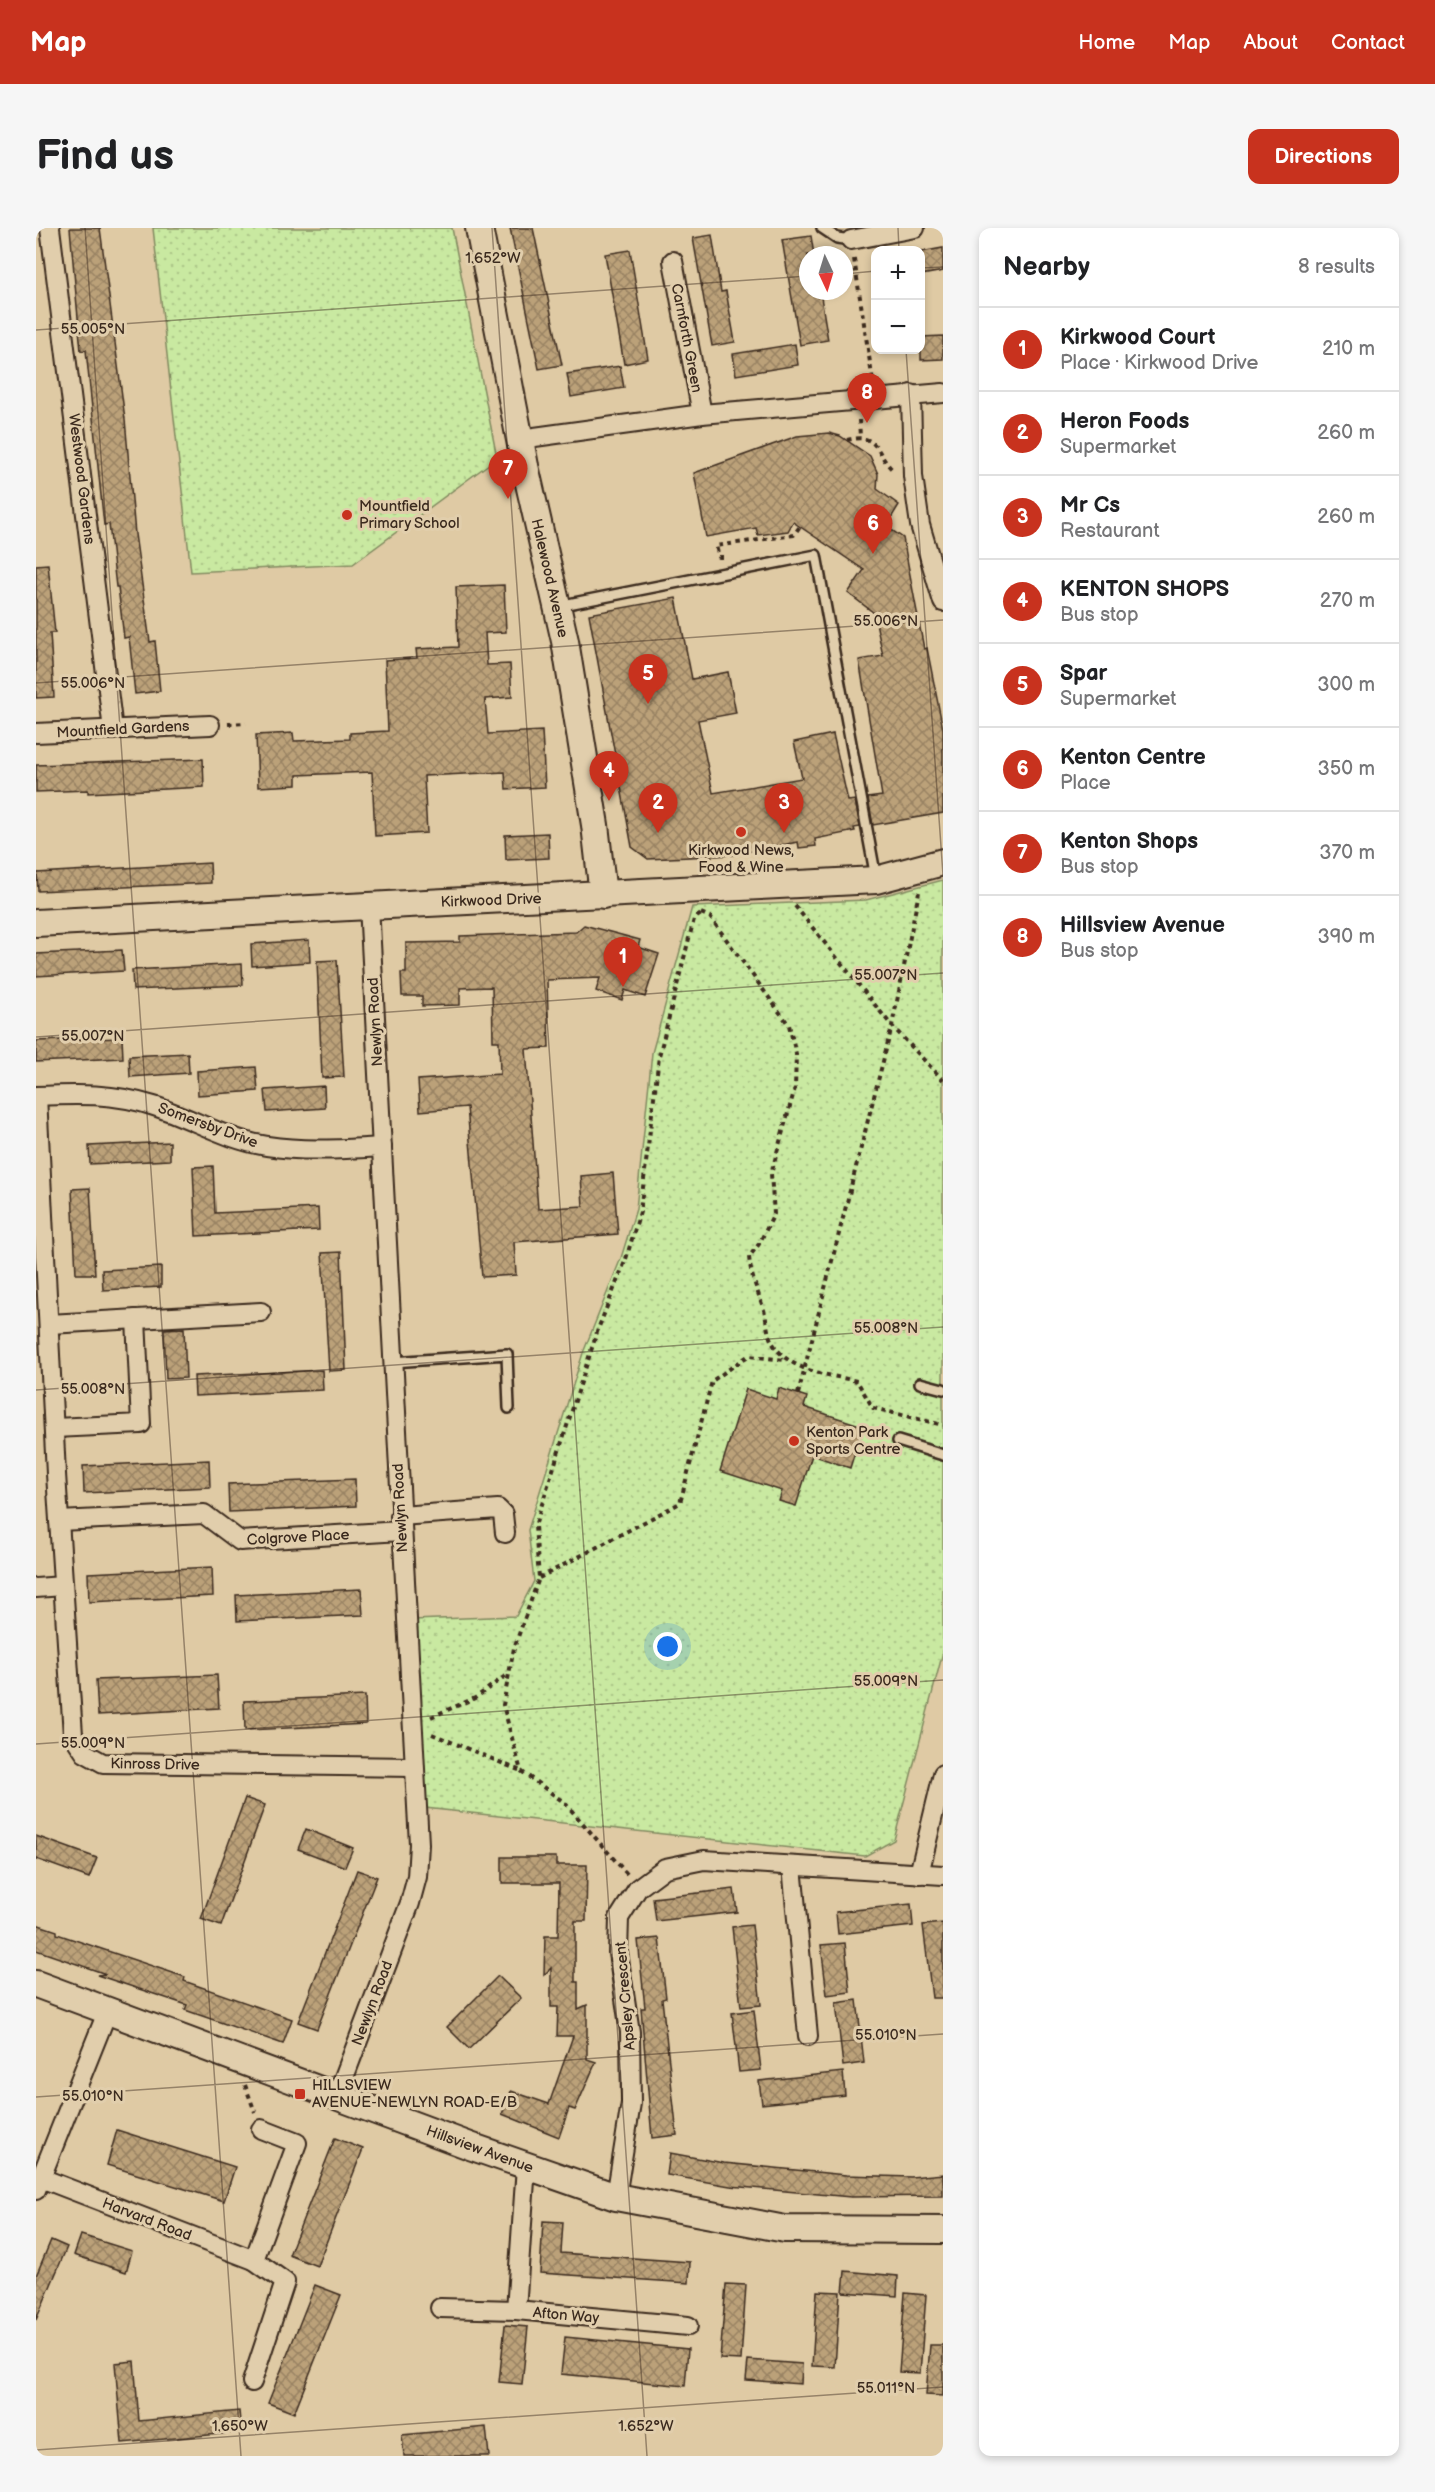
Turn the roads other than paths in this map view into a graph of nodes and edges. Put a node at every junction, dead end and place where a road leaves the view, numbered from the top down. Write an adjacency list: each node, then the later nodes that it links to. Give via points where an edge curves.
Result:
1 (50, 228): 14 (street, Westwood Gardens)
2 (479, 228): 10 (street, Halewood Avenue)
3 (822, 228): 5 (lane, via 837,238)
4 (915, 228): 5 (street)
5 (851, 240)
6 (673, 261): 9 (street, Carnforth Green)
7 (943, 393): 8 (street)
8 (911, 394): 9 (street); 11 (street, via 913,476 920,525)
9 (702, 414): 10 (street)
10 (520, 439): 12 (street, Halewood Avenue)
11 (943, 603)
12 (557, 606): 17 (lane, via 816,555); 18 (street, Halewood Avenue, via 596,825)
13 (210, 725): 14 (street, Mountfield Gardens)
14 (113, 730): 15 (street, Mountfield Gardens)
15 (36, 733)
16 (943, 862): 17 (street, Kirkwood Drive)
17 (876, 880): 18 (street, Kirkwood Drive, via 780,886 701,902)
18 (603, 895): 19 (street, Kirkwood Drive)
19 (369, 905): 20 (street, Kirkwood Drive); 22 (street, Newlyn Road)
20 (36, 923)
21 (36, 1096): 22 (street, Somersby Drive, via 96,1093 122,1097 266,1146 319,1151); 25 (street, Kinross Drive)
22 (382, 1147): 26 (street, Newlyn Road)
23 (261, 1312): 24 (street)
24 (136, 1319): 25 (street); 30 (street, via 141,1424)
25 (50, 1324): 30 (street, Kinross Drive)
26 (393, 1362): 29 (lane, via 507,1354); 34 (street, Newlyn Road)
27 (920, 1383): 28 (lane)
28 (943, 1389)
29 (510, 1408)
30 (54, 1428): 33 (street, Kinross Drive)
31 (898, 1441): 32 (lane)
32 (943, 1455)
33 (59, 1521): 34 (street, Colgrove Place, via 204,1514 240,1541); 36 (street, Kinross Drive)
34 (401, 1524): 35 (street, Colgrove Place, via 498,1509 503,1514); 38 (street, Newlyn Road)
35 (505, 1533)
36 (63, 1586): 37 (street); 38 (street, Kinross Drive, via 73,1735 85,1753 103,1763)
37 (36, 1588)
38 (414, 1767): 46 (street, Newlyn Road, via 417,1877)
39 (943, 1774): 41 (street)
40 (792, 1866): 41 (street, Apsley Crescent); 45 (street); 50 (street, Apsley Crescent, via 704,1860 665,1868 638,1888 619,1918 618,1953 630,2032 631,2103)
41 (919, 1874): 42 (street, Apsley Crescent)
42 (943, 1875)
43 (36, 1984): 44 (street, Hillsview Avenue)
44 (108, 2010): 46 (street, Hillsview Avenue); 49 (street)
45 (808, 2036)
46 (337, 2096): 48 (street, Hillsview Avenue)
47 (261, 2129): 52 (street, via 297,2143)
48 (526, 2166): 50 (street, Hillsview Avenue); 54 (street, Afton Way)
49 (38, 2184): 52 (street, Harvard Road)
50 (616, 2197): 51 (street, Hillsview Avenue, via 785,2229)
51 (943, 2230)
52 (254, 2260): 56 (street, Harvard Road, via 285,2282)
53 (440, 2308): 54 (street)
54 (516, 2310): 55 (street, Afton Way)
55 (688, 2326)
56 (252, 2382)

